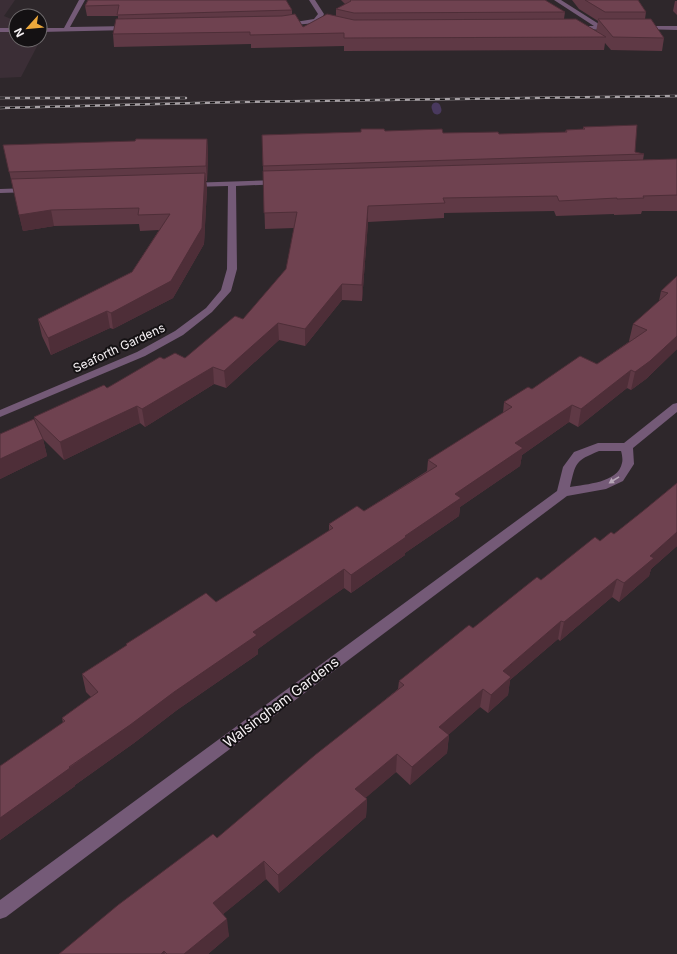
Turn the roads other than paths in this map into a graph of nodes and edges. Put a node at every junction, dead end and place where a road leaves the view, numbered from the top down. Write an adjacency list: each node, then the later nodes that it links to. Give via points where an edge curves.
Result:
1 (82, 0): 13 (street)
2 (312, 0): 4 (street, via 321,14)
3 (557, 0): 9 (street)
4 (316, 21): 5 (street); 6 (street)
5 (274, 26)
6 (334, 26)
7 (138, 28): 13 (street)
8 (569, 28): 9 (street)
9 (601, 28): 10 (street)
10 (624, 28)
11 (631, 28): 12 (street)
12 (677, 28)
13 (66, 29): 14 (street)
14 (48, 31)
15 (287, 182): 16 (street)
16 (232, 184): 17 (street); 21 (street, Seaforth Gardens, via 232,269 226,291 209,310 179,334 141,354)
17 (184, 185)
18 (40, 190): 19 (street)
19 (0, 191)
20 (677, 406): 22 (street)
21 (0, 414)
22 (627, 447): 23 (street, via 598,447 578,455 569,467); 23 (street, Walsingham Gardens, one-way to 23, via 628,464 619,478 606,485)
23 (562, 493): 24 (street, Walsingham Gardens)
24 (0, 911)

